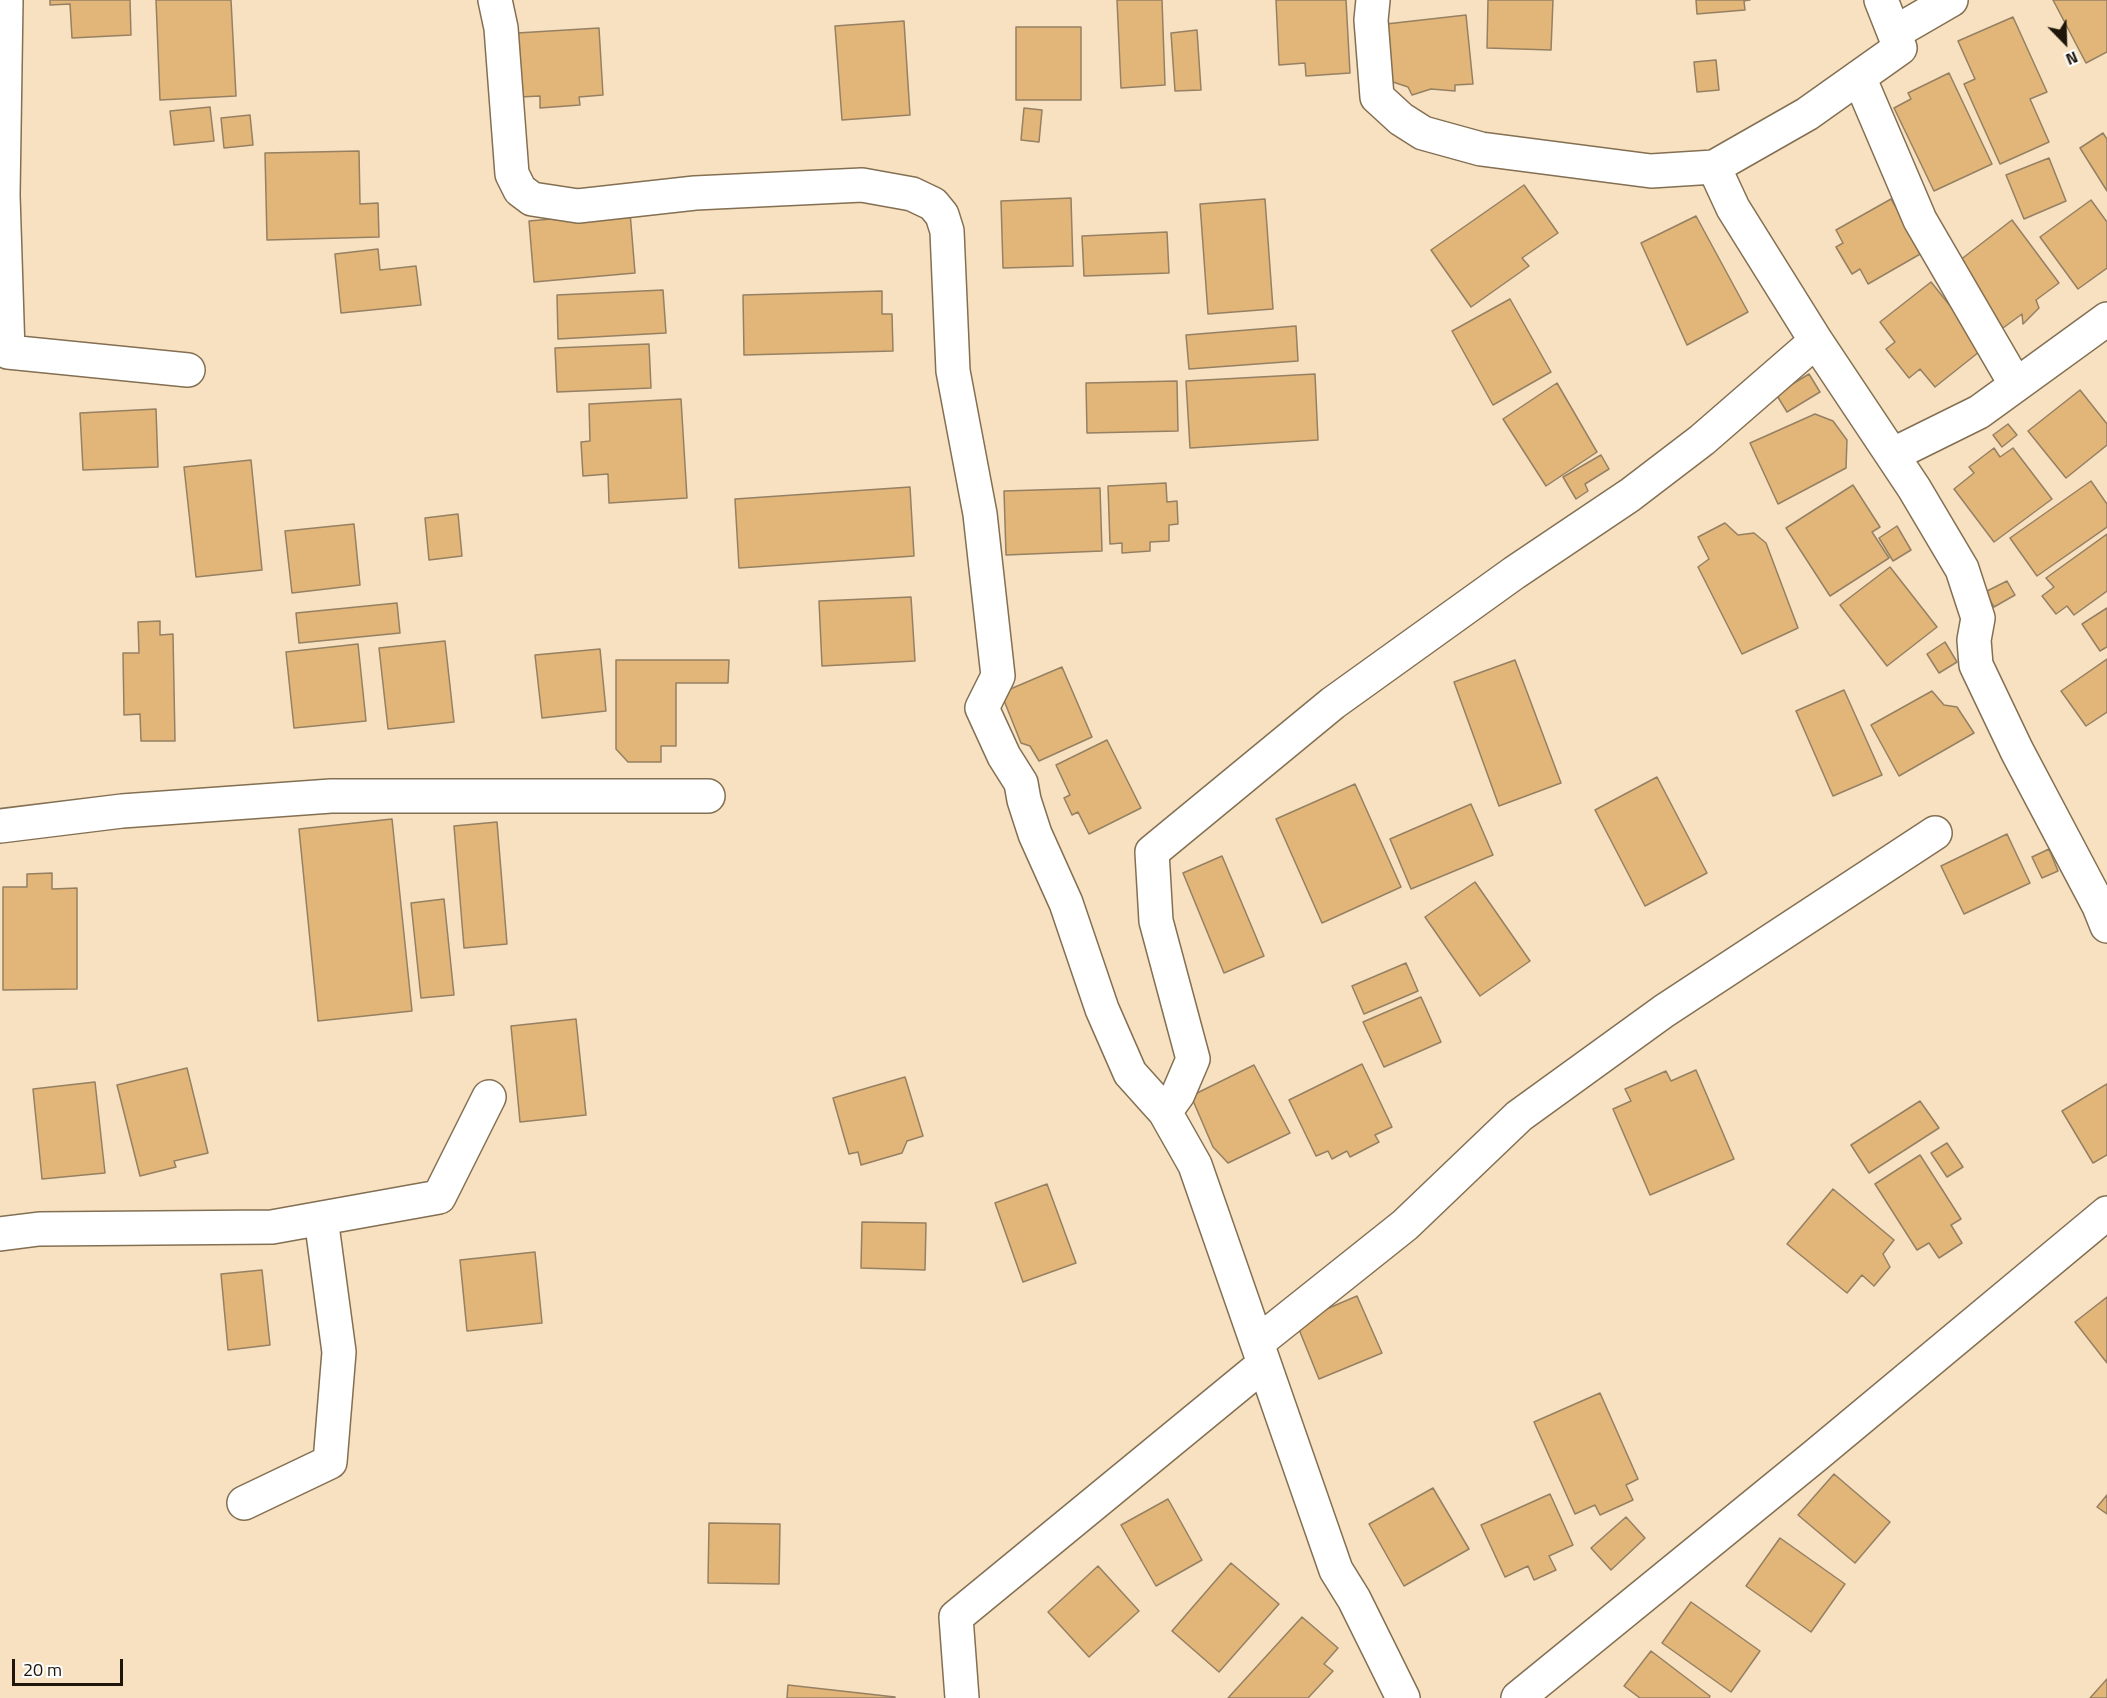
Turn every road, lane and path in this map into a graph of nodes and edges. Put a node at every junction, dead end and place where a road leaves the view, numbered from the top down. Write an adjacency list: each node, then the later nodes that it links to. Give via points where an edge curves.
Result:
1 (6, 0): 11 (street, via 3,195 8,352)
2 (495, 0): 19 (street, via 501,28 512,174 520,190 532,199 578,206 695,193 862,185 912,194 933,204 942,215 947,231 953,371 980,514 998,676 982,708 1021,783 1035,834 1066,903 1102,1009 1130,1073)
3 (1373, 0): 8 (street, via 1377,97 1423,134 1481,149 1651,171)
4 (1881, 0): 6 (street)
5 (1951, 0): 6 (street)
6 (1894, 33): 7 (street, via 1900,48)
7 (1859, 77): 8 (street, via 1807,114); 12 (street, via 1920,220)
8 (1714, 166): 10 (street, via 1733,208)
9 (2107, 319): 12 (street)
10 (1816, 340): 13 (street); 19 (street, via 1702,440 1333,703 1152,852 1156,921 1193,1059 1178,1094)
11 (188, 370)
12 (2016, 385): 13 (street, via 1979,412)
13 (1892, 455): 17 (street, via 1962,569 1978,618 1974,640 1976,665)
14 (708, 796): 15 (street, via 331,796 122,811)
15 (0, 826)
16 (1935, 833): 23 (street, via 1664,1011 1519,1116 1405,1225)
17 (2107, 926)
18 (489, 1097): 21 (street, via 439,1197)
19 (1165, 1112): 23 (street, via 1195,1165)
20 (2107, 1213): 27 (street)
21 (321, 1218): 22 (street, via 272,1227 39,1229); 24 (street, via 339,1352 330,1462)
22 (0, 1234)
23 (1260, 1354): 25 (street, via 956,1617); 26 (street, via 1336,1570)
24 (244, 1503)
25 (962, 1698)
26 (1403, 1698)
27 (1518, 1698)

